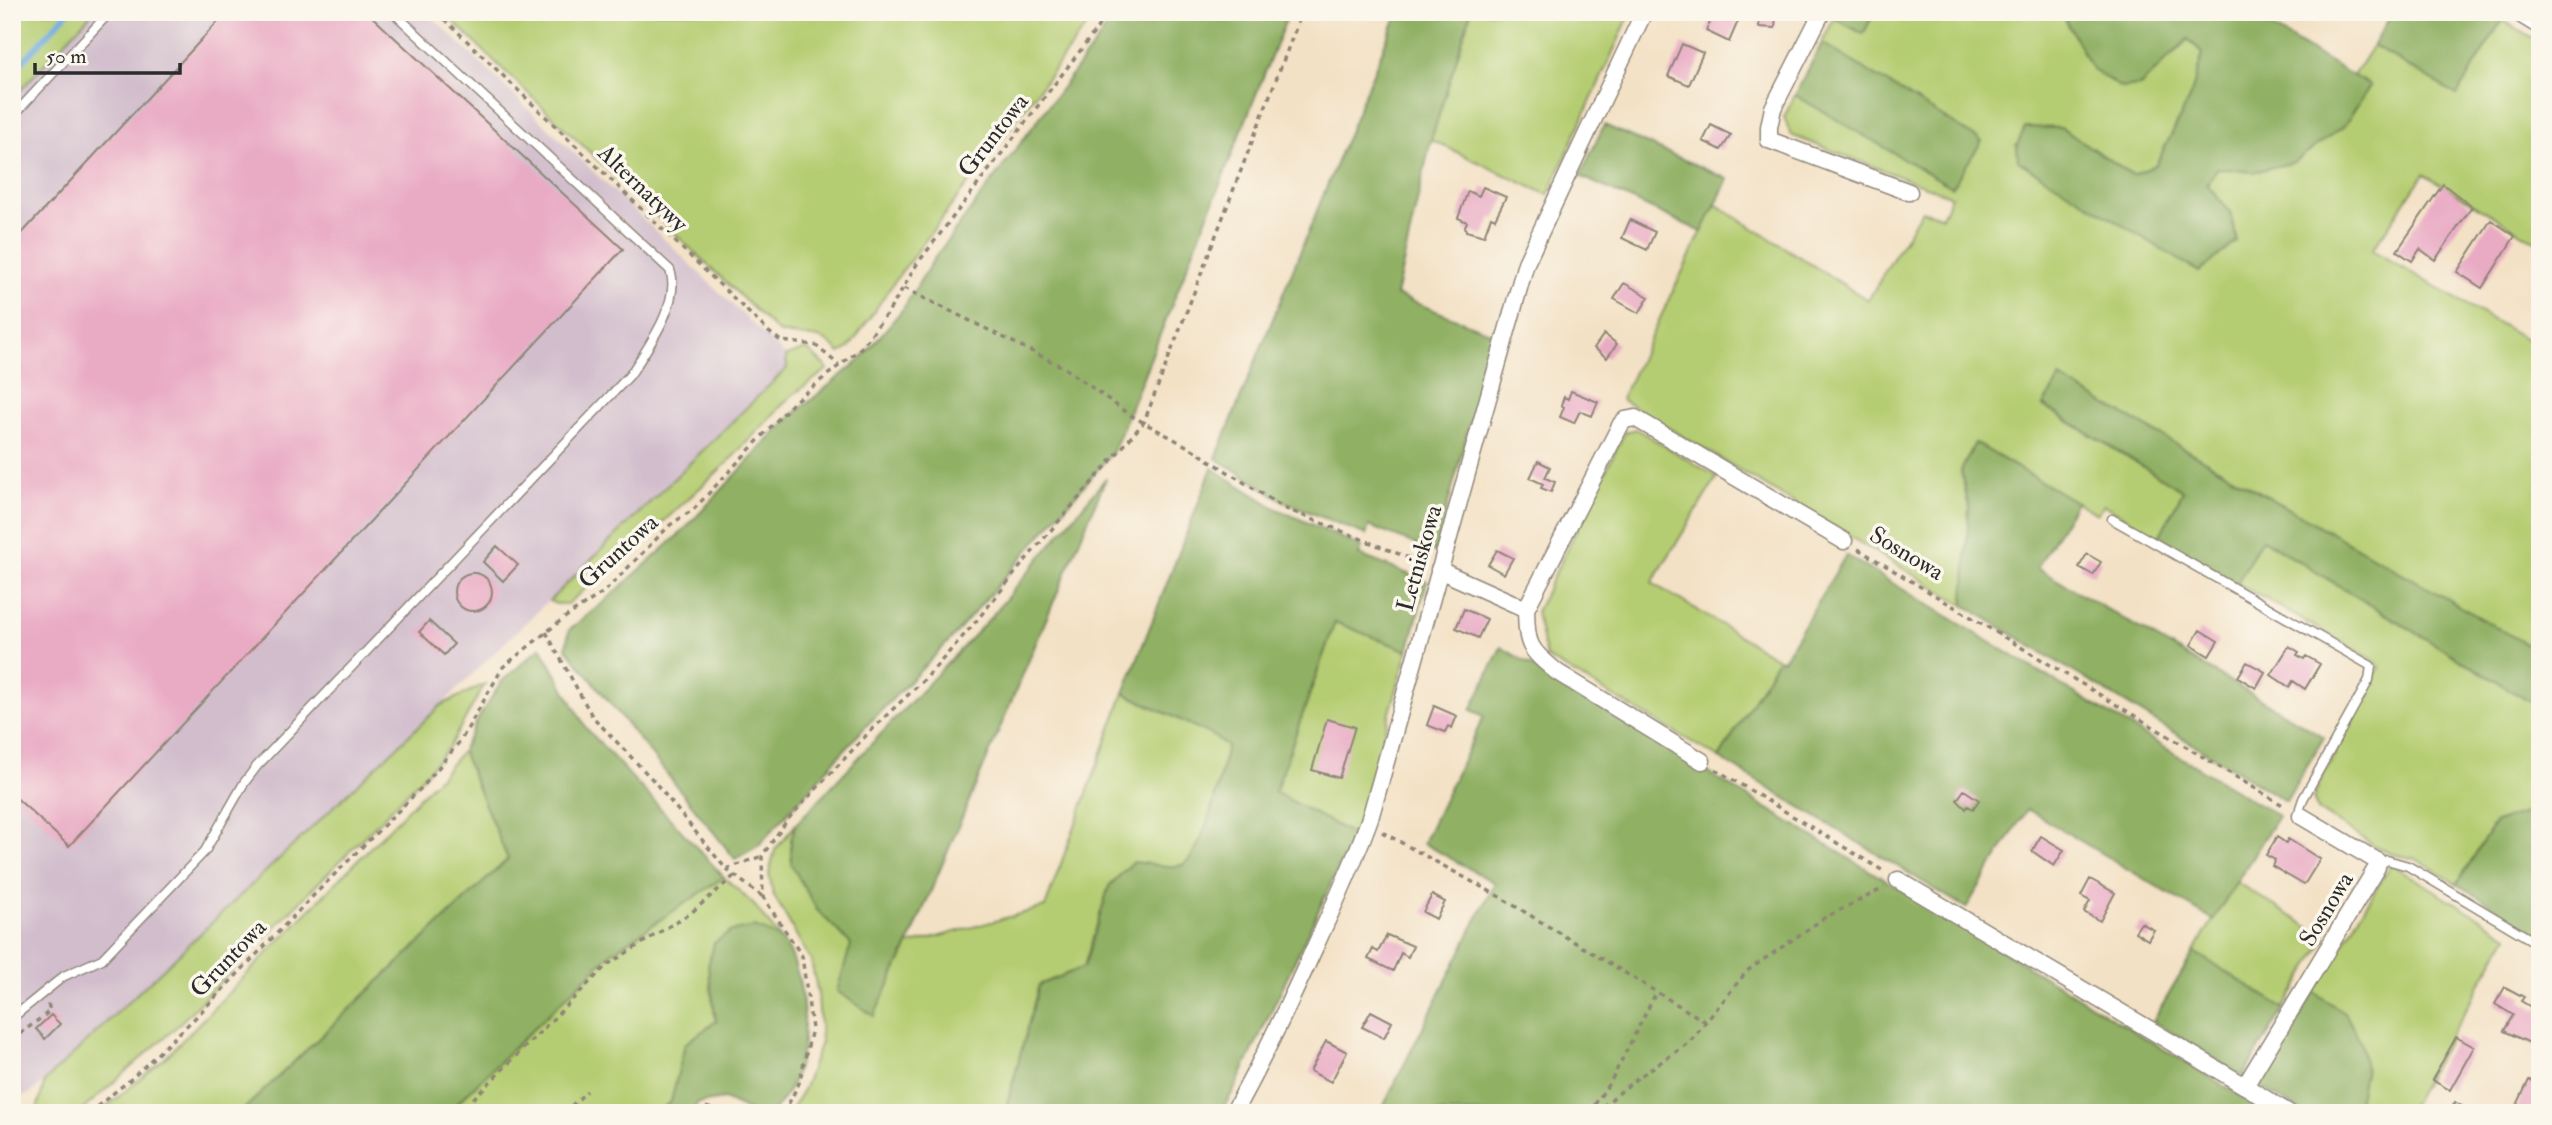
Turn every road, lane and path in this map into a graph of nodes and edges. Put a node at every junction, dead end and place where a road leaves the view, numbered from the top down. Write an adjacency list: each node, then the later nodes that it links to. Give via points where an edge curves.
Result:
1 (110, 12): 10 (lane)
2 (393, 12): 31 (lane, via 670,270 674,281 666,311 629,375 257,766 205,851 102,959 64,976)
3 (438, 12): 13 (path, Alternatywy, via 770,333 781,341 815,345)
4 (1106, 12): 12 (path, Gruntowa)
5 (1302, 12): 14 (path)
6 (1644, 12): 17 (street, Letniskowa, via 1526,263)
7 (1822, 12): 11 (street, via 1773,108 1769,139)
8 (2509, 12): 9 (lane)
9 (2540, 31)
10 (12, 117)
11 (1909, 192)
12 (903, 287): 13 (path, Gruntowa, via 860,348); 14 (path, via 1065,368)
13 (839, 365): 19 (path, Gruntowa, via 795,401 694,509 670,526 605,591)
14 (1144, 422): 17 (path, via 1284,508); 23 (path, via 942,660 788,819)
15 (2112, 519): 21 (lane, via 2371,666 2369,680 2303,799)
16 (1844, 541): 18 (street, Sosnowa, via 1629,418 1621,424); 21 (path, Sosnowa)
17 (1439, 570): 18 (street); 22 (street, Letniskowa)
18 (1526, 608): 20 (street, via 1527,638 1536,656)
19 (545, 632): 25 (path, via 592,716 653,780); 35 (path, Gruntowa, via 503,667 461,740 425,784 198,1015)
20 (1702, 761): 27 (path)
21 (2301, 816): 24 (street, Sosnowa, via 2377,861)
22 (1368, 825): 30 (path, via 1500,897); 41 (street, Letniskowa, via 1285,1013)
23 (762, 856): 25 (path); 28 (path)
24 (2377, 867): 29 (lane, via 2387,860 2408,866); 33 (street, Sosnowa)
25 (726, 869): 26 (path)
26 (734, 876): 28 (path); 36 (path, via 692,912 607,965)
27 (1898, 880): 32 (path, via 1824,918 1747,971); 33 (street)
28 (763, 897): 40 (path, via 802,956 812,1029 799,1083)
29 (2540, 945)
30 (1657, 993): 32 (path); 42 (path)
31 (12, 1018)
32 (1706, 1022): 43 (path, via 1689,1043)
33 (2245, 1086): 44 (street)
34 (587, 1091): 37 (path)
35 (89, 1113)
36 (459, 1113)
37 (564, 1113)
38 (698, 1113): 39 (path, via 705,1107)
39 (730, 1113)
40 (784, 1113)
41 (1233, 1113)
42 (1589, 1113)
43 (1595, 1113)
44 (2289, 1113)

